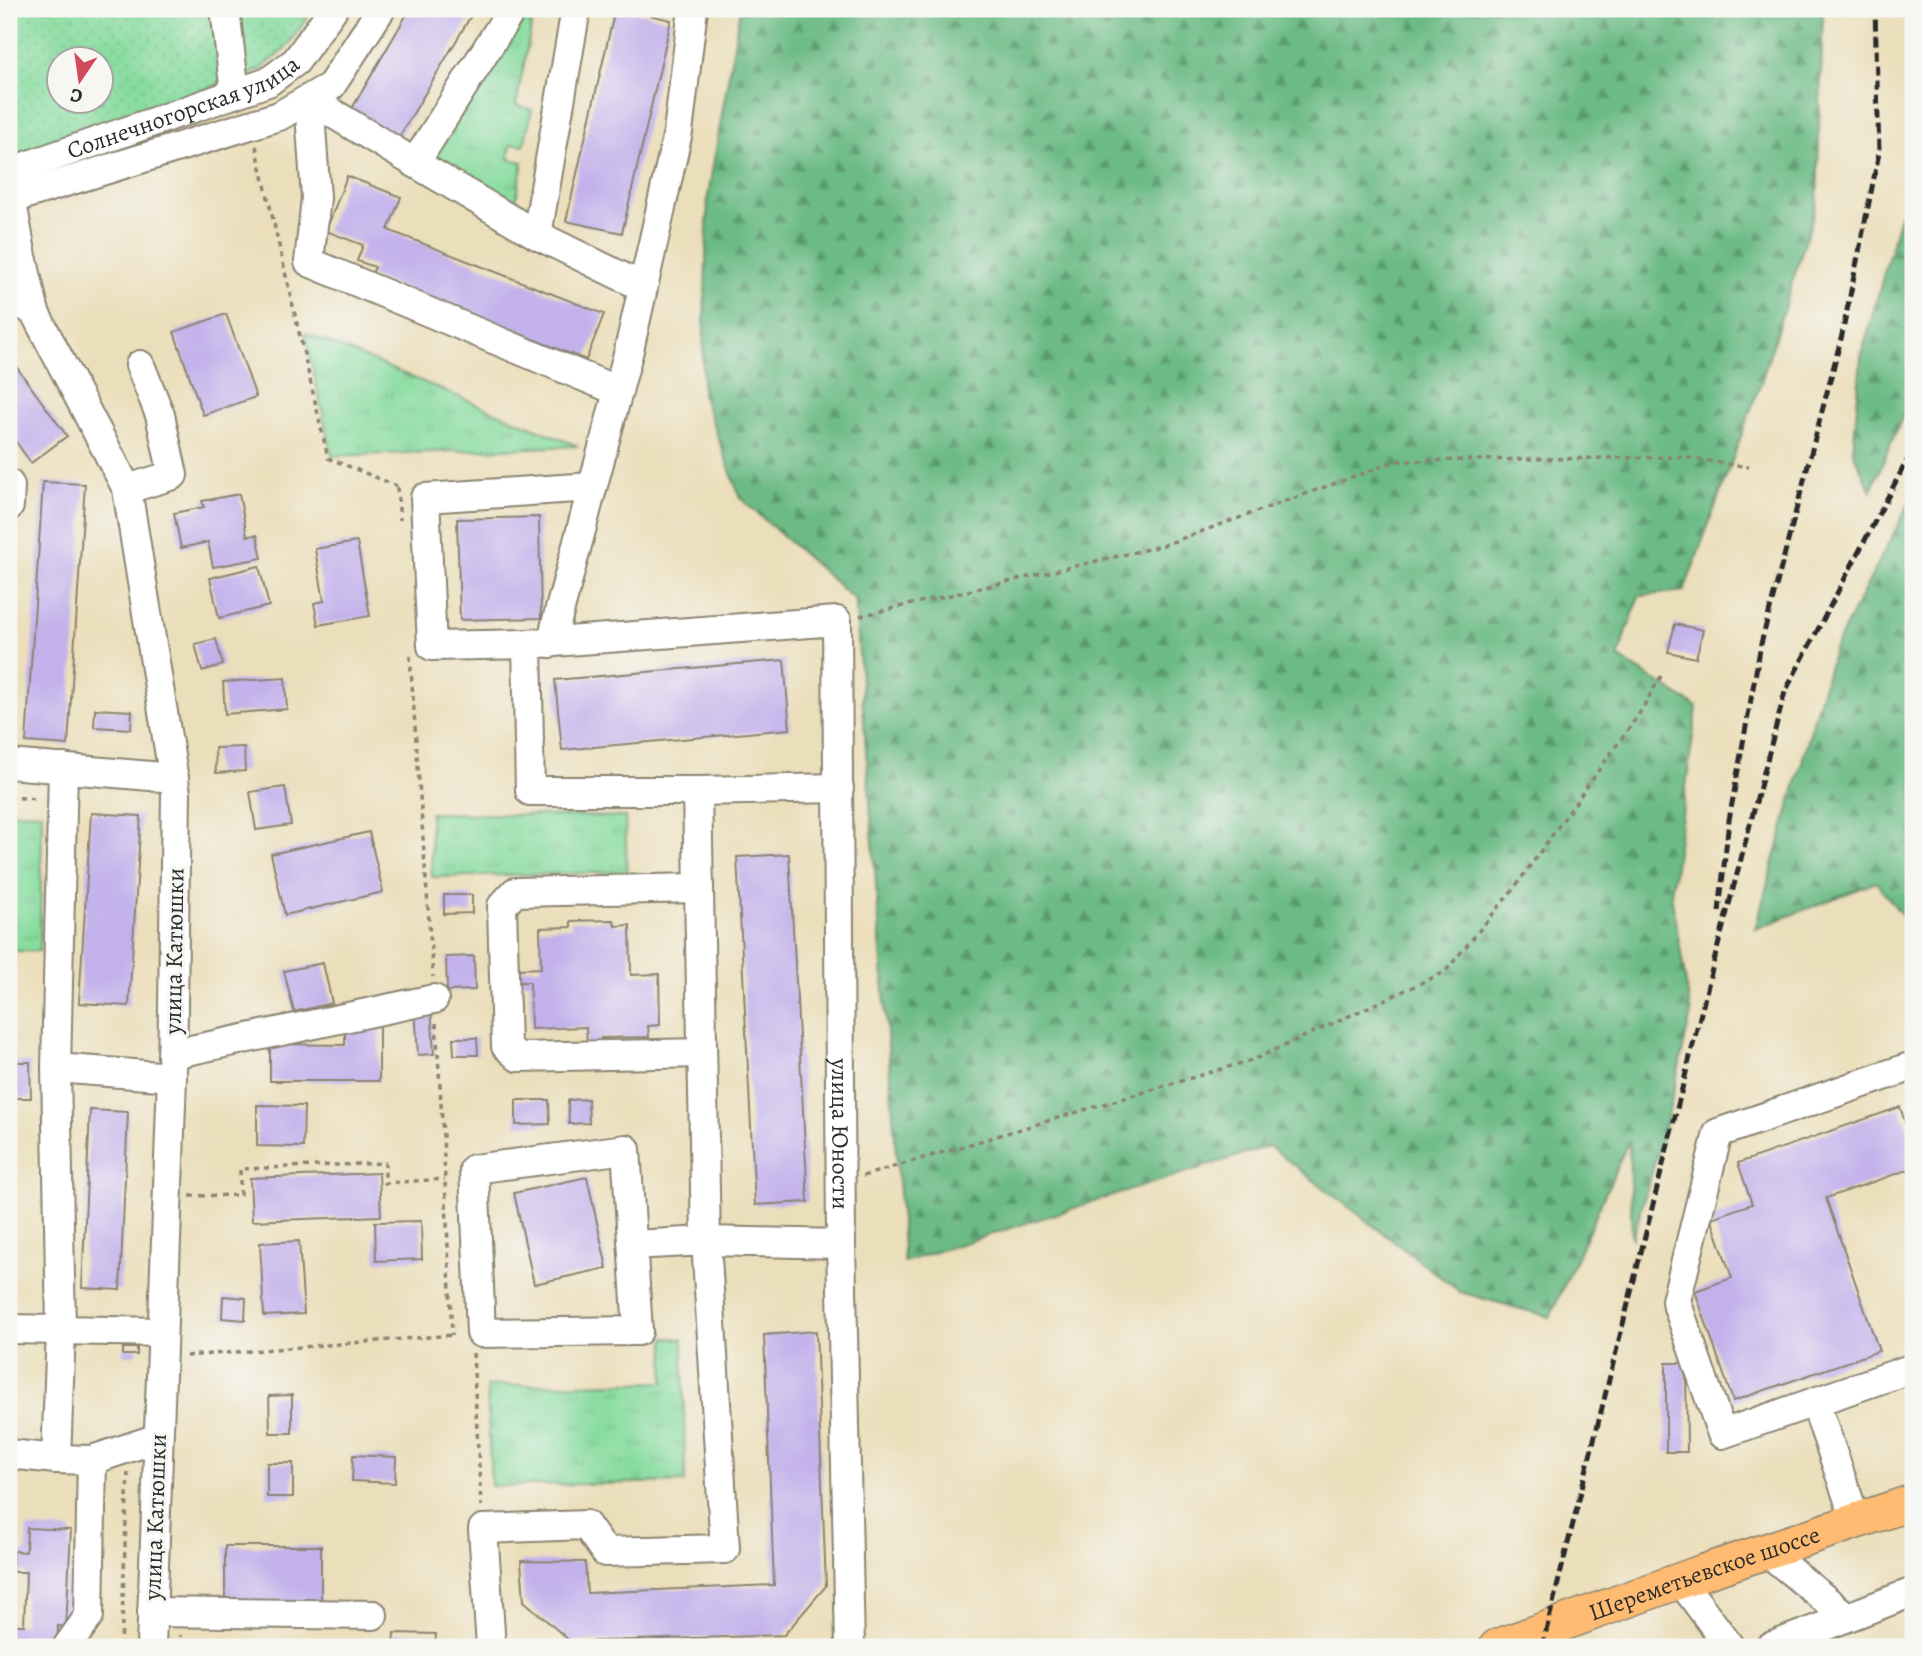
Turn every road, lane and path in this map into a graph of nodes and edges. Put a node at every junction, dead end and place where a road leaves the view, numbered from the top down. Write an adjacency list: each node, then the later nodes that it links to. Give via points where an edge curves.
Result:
1 (225, 9): 7 (street)
2 (332, 9): 7 (street, Солнечногорская улица, via 296,61 268,82)
3 (381, 9): 8 (street, via 331,86)
4 (512, 9): 10 (street)
5 (576, 9): 12 (street)
6 (692, 9): 13 (street, via 678,132)
7 (236, 93): 11 (street, Солнечногорская улица)
8 (309, 99): 9 (street); 10 (street); 19 (street, via 316,198 309,262)
9 (251, 125): 11 (street); 22 (path, via 328,458)
10 (415, 163): 12 (street)
11 (10, 186): 15 (street)
12 (537, 235): 13 (street)
13 (643, 287): 19 (street)
14 (9, 294): 15 (street, улица Катюшки)
15 (35, 313): 24 (street, улица Катюшки)
16 (9, 333): 17 (path)
17 (15, 338)
18 (140, 366): 24 (street, via 160,415 173,475)
19 (618, 391): 23 (street)
20 (1749, 467): 28 (path, via 1682,457 1397,461 1161,546)
21 (9, 484): 26 (street)
22 (397, 487): 25 (path); 27 (path)
23 (592, 487): 25 (street); 29 (street)
24 (127, 489): 34 (street, улица Катюшки)
25 (425, 498): 29 (street, via 432,646)
26 (9, 506)
27 (401, 527)
28 (837, 621): 29 (street); 35 (street, улица Юности)
29 (539, 644): 36 (street, via 530,792)
30 (410, 649): 40 (path)
31 (1663, 673): 46 (path, via 1639,714 1515,887 1445,972 1255,1059)
32 (9, 764): 33 (street)
33 (63, 768): 34 (street); 38 (street)
34 (174, 778): 42 (street, улица Катюшки)
35 (839, 788): 36 (street); 46 (street, улица Юности)
36 (697, 791): 39 (street)
37 (9, 797): 38 (path)
38 (62, 801): 44 (street)
39 (699, 888): 41 (street); 41 (street, via 515,892 502,906 502,918 506,1046 518,1057)
40 (434, 999): 42 (street); 45 (path)
41 (702, 1053): 48 (street)
42 (172, 1066): 44 (street); 47 (street, улица Катюшки)
43 (1913, 1066): 57 (street, via 1718,1133 1676,1301 1722,1434)
44 (56, 1068): 52 (street)
45 (445, 1179): 47 (path, via 385,1183 384,1163 240,1169 240,1195); 54 (path)
46 (841, 1183): 49 (street, улица Юности)
47 (167, 1196): 55 (street, улица Катюшки)
48 (706, 1241): 49 (street); 50 (street); 65 (street, via 725,1549 605,1552 586,1525)
49 (841, 1244): 76 (street, улица Юности)
50 (633, 1245): 53 (street, via 638,1331); 53 (street, via 626,1149 474,1169)
51 (9, 1329): 52 (street)
52 (61, 1330): 55 (street); 61 (street)
53 (476, 1334): 54 (path); 65 (path)
54 (452, 1335): 55 (path)
55 (162, 1345): 58 (street, улица Катюшки)
56 (1913, 1368): 57 (street)
57 (1815, 1402): 64 (street)
58 (158, 1438): 59 (street); 69 (street, улица Катюшки)
59 (129, 1448): 62 (street); 73 (path)
60 (9, 1454): 61 (street)
61 (56, 1459): 62 (street)
62 (92, 1460): 72 (street, via 89,1616)
63 (1913, 1502): 64 (main road, Шереметьевское шоссе)
64 (1856, 1521): 66 (main road, Шереметьевское шоссе)
65 (483, 1530): 75 (street)
66 (1766, 1551): 67 (main road, Шереметьевское шоссе); 71 (street)
67 (1680, 1580): 77 (main road, Шереметьевское шоссе); 78 (street)
68 (1913, 1592): 71 (street)
69 (152, 1612): 70 (street); 74 (street, улица Катюшки)
70 (373, 1615)
71 (1847, 1617): 79 (street)
72 (67, 1647)
73 (121, 1647)
74 (150, 1647)
75 (491, 1647)
76 (849, 1647)
77 (1497, 1647)
78 (1730, 1647)
79 (1770, 1647)

